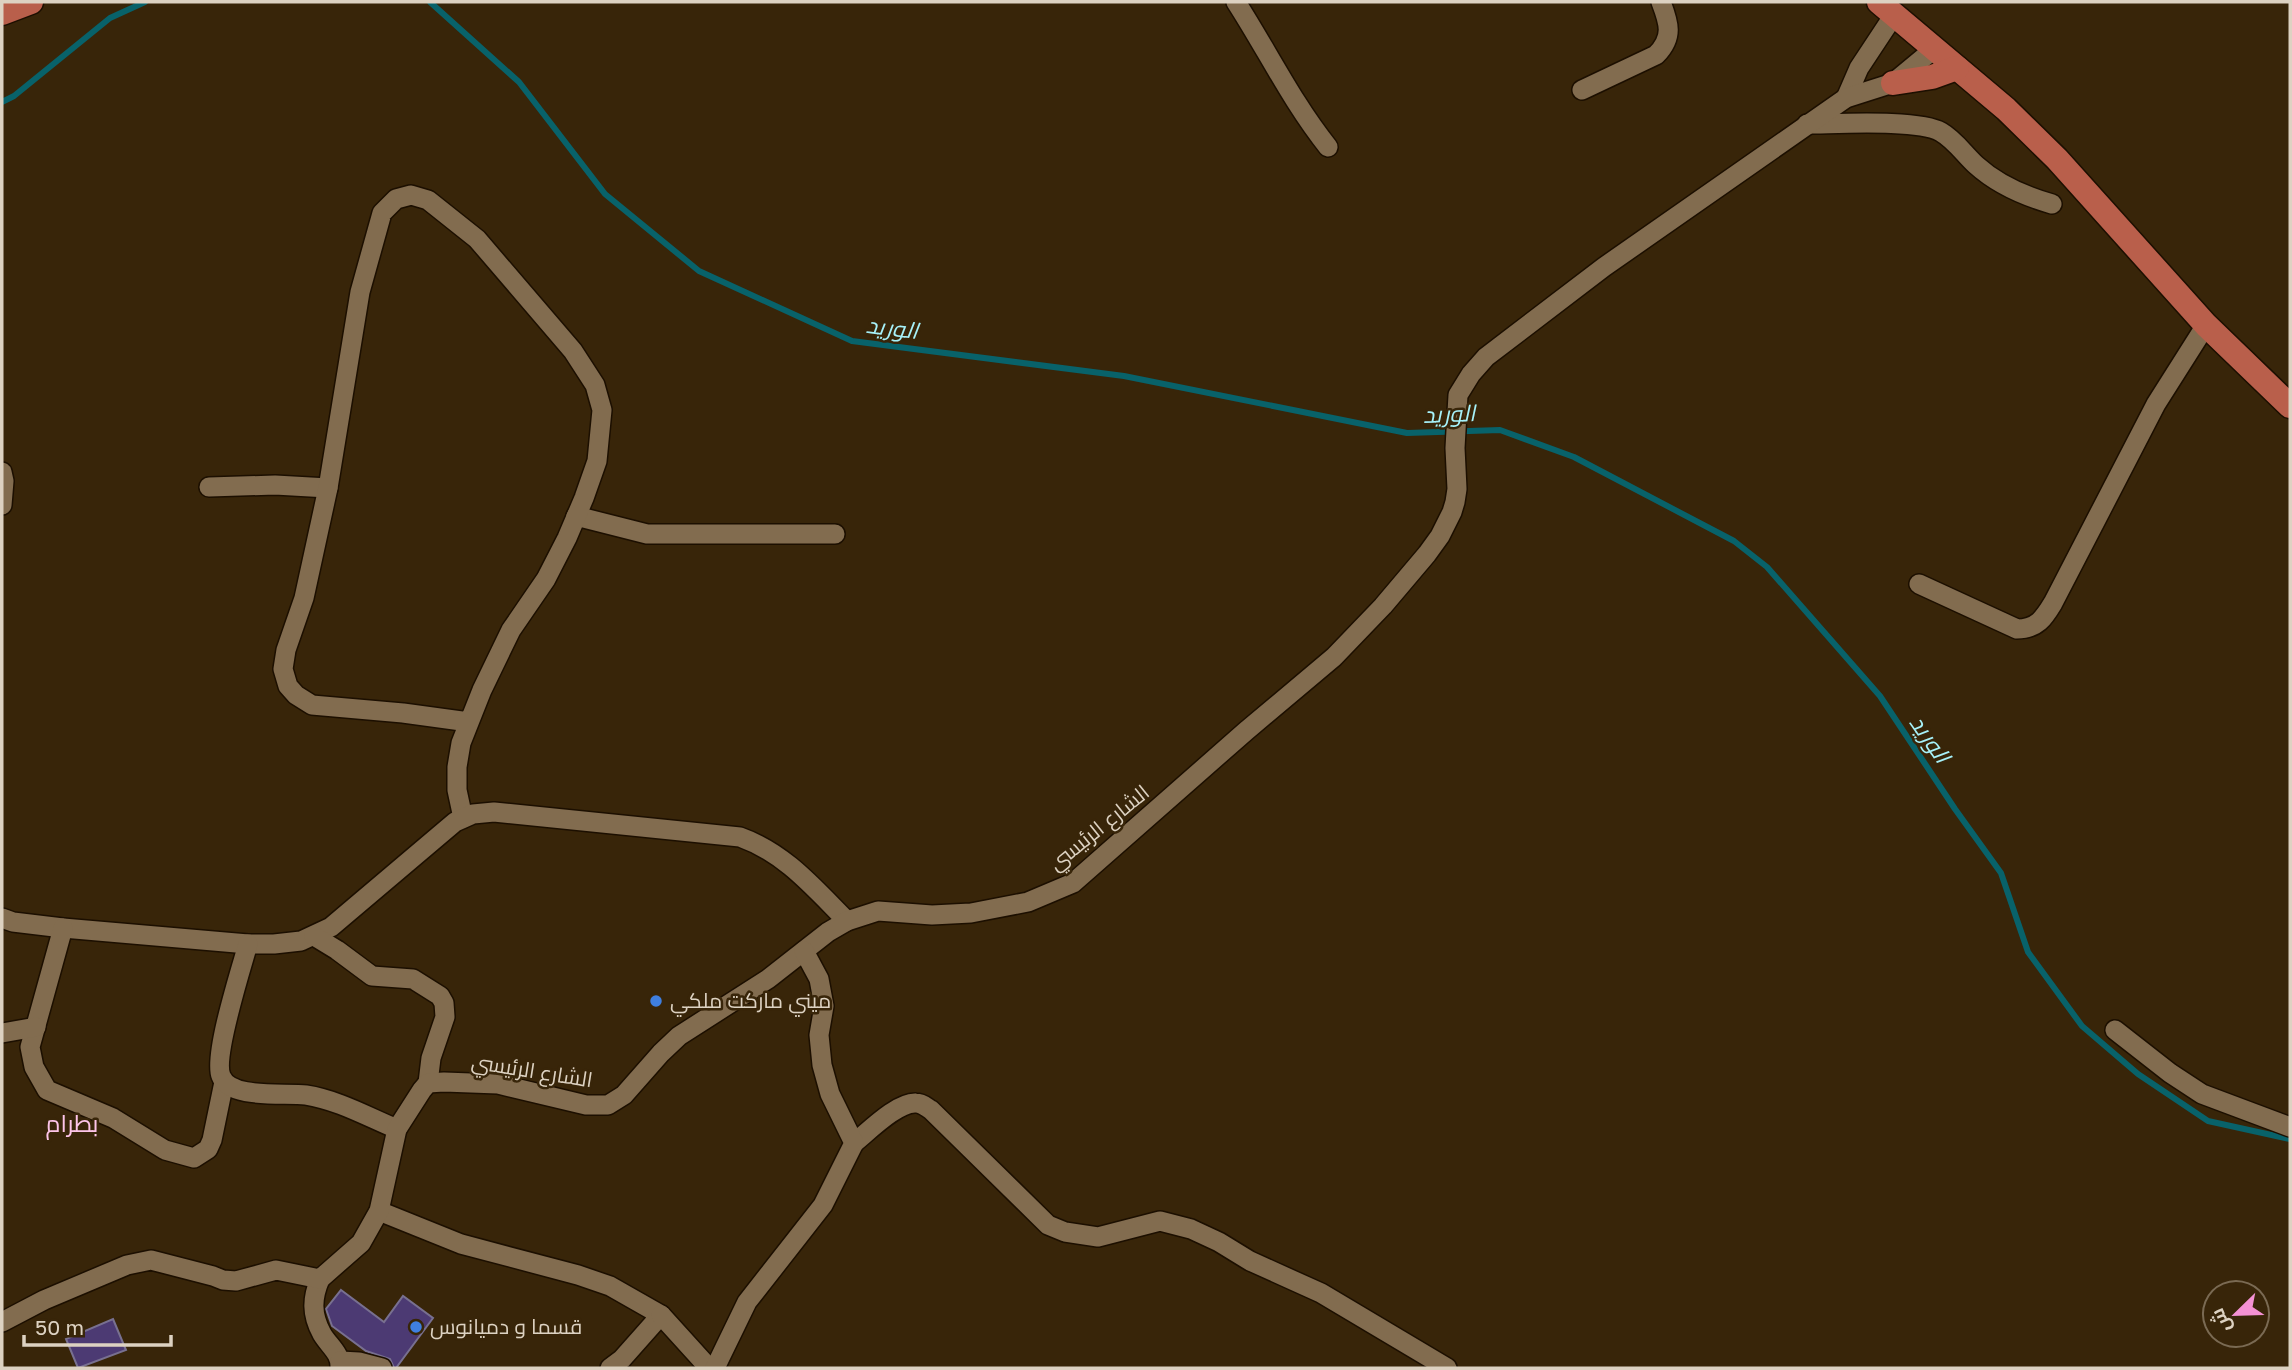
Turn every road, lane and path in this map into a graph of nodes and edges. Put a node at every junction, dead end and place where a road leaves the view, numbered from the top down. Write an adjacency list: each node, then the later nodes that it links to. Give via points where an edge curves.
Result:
1 (31, 2): 5 (main road)
2 (1236, 2): 12 (street)
3 (1661, 2): 9 (street, via 1669,35 1666,45 1656,55)
4 (1886, 9): 6 (main road); 10 (street)
5 (2, 13)
6 (1934, 49): 7 (main road); 8 (street)
7 (1957, 68): 8 (main road); 14 (main road, via 2057,159)
8 (1894, 83): 10 (street)
9 (1582, 90)
10 (1846, 97): 11 (street)
11 (1807, 124): 13 (street, via 1930,127 1951,139 1994,179); 26 (street, الشارع الرئيسي, via 1604,267 1478,365 1458,395 1457,489 1452,512 1440,536 1406,580 1334,657 1073,883 1028,902 999,908 951,915 878,911)
12 (1328, 147)
13 (2052, 204)
14 (2206, 326): 15 (main road); 22 (street, via 2156,404 2039,623 2017,629)
15 (2290, 407)
16 (2, 472): 19 (street)
17 (209, 487): 18 (street)
18 (328, 488): 20 (street, via 360,292 382,213 396,199 411,195 428,200 477,239 573,351 595,385 602,411 597,461); 23 (street, via 304,598 286,650 283,669 288,686 312,705)
19 (2, 505)
20 (576, 516): 21 (street, via 647,534); 23 (street, via 545,579 511,630)
21 (835, 534)
22 (1919, 584)
23 (470, 722): 24 (street, via 457,767)
24 (463, 818): 26 (street, via 505,812 740,837 785,861); 28 (street)
25 (2, 918): 27 (street)
26 (847, 921): 30 (street, الشارع الرئيسي)
27 (63, 928): 29 (street); 31 (street)
28 (314, 936): 29 (street, via 288,943); 35 (street, via 372,976 413,979 440,996 445,1017)
29 (248, 944): 34 (street, via 221,1043 219,1068)
30 (804, 951): 35 (street, الشارع الرئيسي, via 679,1036 624,1096 608,1105 586,1105 498,1084); 38 (street, via 819,979 824,1006 819,1035 822,1065 830,1094)
31 (36, 1027): 33 (street); 34 (street, via 30,1047 34,1067 47,1090 113,1118 184,1157 194,1158 208,1149)
32 (2115, 1030): 36 (street, via 2202,1094)
33 (2, 1033)
34 (224, 1082): 37 (street, via 255,1093 307,1095)
35 (428, 1083): 37 (street)
36 (2290, 1127)
37 (397, 1129): 39 (street)
38 (854, 1143): 47 (street, via 823,1205 747,1303); 48 (street, via 896,1110 922,1104 1048,1225 1098,1237 1160,1221 1191,1229 1321,1293)
39 (379, 1211): 40 (street, via 361,1243); 41 (street, via 461,1244 610,1286)
40 (320, 1279): 42 (street, via 276,1270 223,1280 151,1260 127,1265); 43 (street, via 313,1296 315,1313)
41 (661, 1315): 45 (street); 46 (street)
42 (2, 1322)
43 (340, 1364): 44 (street, via 359,1362)
44 (382, 1368)
45 (610, 1368)
46 (709, 1368)
47 (715, 1368)
48 (1447, 1368)

